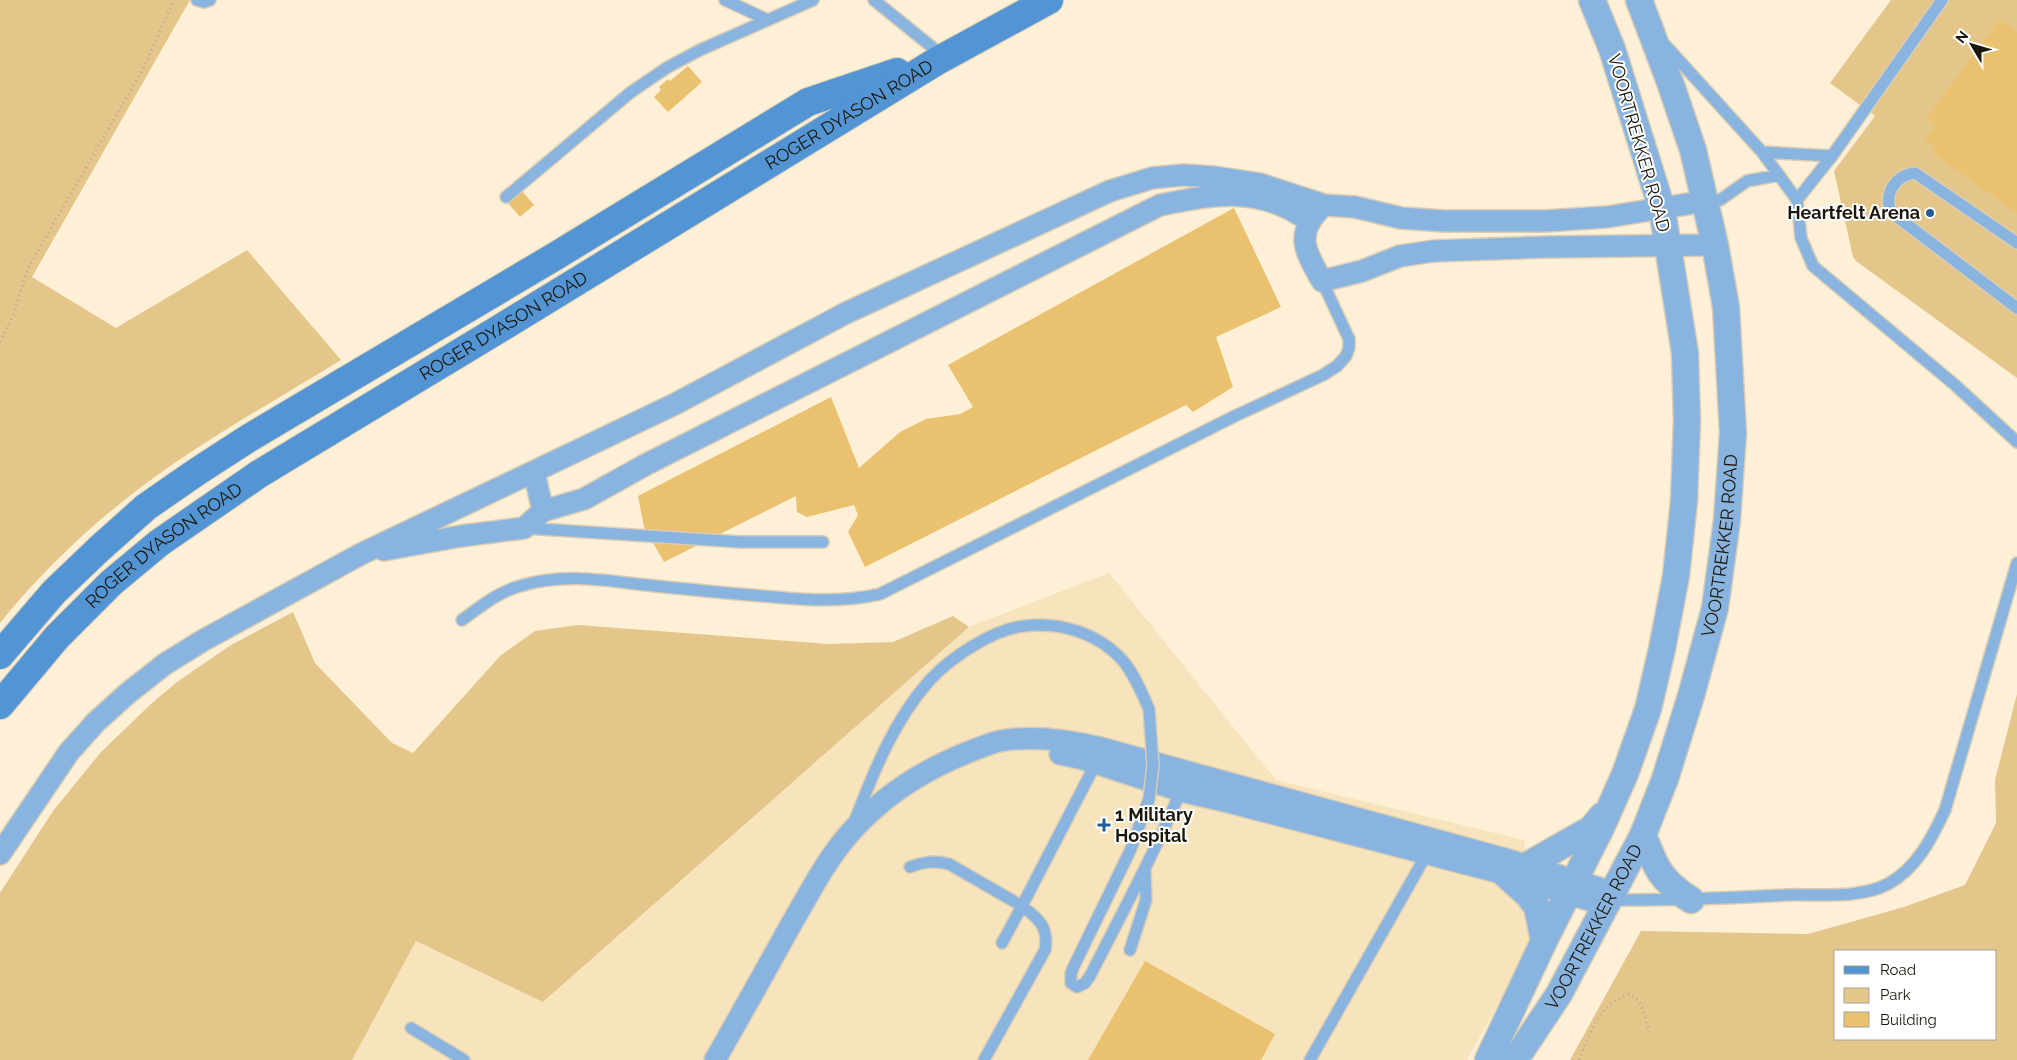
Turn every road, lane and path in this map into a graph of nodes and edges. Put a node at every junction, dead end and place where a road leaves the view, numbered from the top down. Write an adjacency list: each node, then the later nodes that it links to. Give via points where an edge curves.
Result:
1 (174, 0): 31 (path, via 143,69 28,268 14,314)
2 (197, 0): 3 (lane)
3 (210, 0)
4 (725, 0): 12 (lane)
5 (813, 0): 12 (lane)
6 (874, 0): 14 (lane)
7 (1008, 0): 14 (main road, ROGER DYASON ROAD)
8 (1049, 0): 41 (main road, ROGER DYASON ROAD, via 937,61 259,474 159,543 111,583 57,637)
9 (1592, 0): 24 (street, VOORTREKKER ROAD, via 1612,49)
10 (1639, 0): 13 (street, VOORTREKKER ROAD)
11 (1942, 0): 16 (lane)
12 (768, 20): 19 (lane, via 684,58 649,79)
13 (1650, 27): 15 (lane, via 1685,70); 21 (street, VOORTREKKER ROAD, via 1694,150)
14 (942, 56): 40 (main road, ROGER DYASON ROAD, via 808,102 242,443 146,506 54,592)
15 (1762, 152): 16 (lane); 17 (lane)
16 (1832, 156): 20 (lane)
17 (1779, 175): 20 (lane); 21 (lane, via 1747,181 1720,200)
18 (1152, 178): 22 (street); 23 (street, via 1183,175 1260,184); 33 (street, via 1110,191 846,313 675,404)
19 (506, 197)
20 (1797, 200): 32 (lane, via 1801,238 1813,266 1955,385)
21 (1706, 201): 24 (street); 27 (street, VOORTREKKER ROAD)
22 (1160, 205): 25 (street, via 1218,194 1253,196 1284,205); 34 (street, via 645,465 602,490 562,507)
23 (1324, 205): 24 (street, via 1401,218 1478,221 1577,219); 25 (street)
24 (1662, 209): 28 (street, VOORTREKKER ROAD)
25 (1309, 221): 29 (street, via 1304,240)
26 (2017, 243): 30 (lane, via 1915,173 1905,174 1896,182 1888,199 1887,205 1892,213)
27 (1715, 245): 28 (street); 46 (street, VOORTREKKER ROAD, via 1726,307 1731,370 1733,432 1727,520 1715,608 1664,779)
28 (1669, 246): 29 (street, via 1434,251 1400,256 1362,271); 44 (street, VOORTREKKER ROAD, via 1685,353 1684,501 1676,576 1648,709)
29 (1322, 281): 39 (lane, via 1348,339 1346,356 1337,366 880,594 859,599 826,600 584,578 519,586 498,594)
30 (2017, 308)
31 (0, 342)
32 (2017, 442)
33 (534, 472): 34 (street); 37 (street)
34 (543, 511): 35 (street)
35 (524, 528): 36 (lane, via 741,542); 37 (street)
36 (823, 542)
37 (361, 554): 48 (street, via 202,641 128,693 69,752)
38 (2017, 564): 54 (lane, via 1945,810 1930,842 1910,867 1888,884 1859,893)
39 (462, 620)
40 (0, 655)
41 (0, 705)
42 (1099, 756): 43 (street); 45 (street, via 1059,740 1027,738 998,741 924,772 871,811); 55 (lane)
43 (1185, 782): 47 (street); 50 (lane)
44 (1610, 808): 51 (street, via 1591,829); 52 (street, VOORTREKKER ROAD)
45 (850, 834): 50 (lane, bridge, via 882,754 899,722 931,679 955,658 1003,631 1047,625 1088,634 1106,645 1138,684 1149,710 1153,765 1149,799 1130,851 1073,968 1071,983 1077,987 1090,976); 62 (street, via 812,888)
46 (1643, 835): 53 (street, VOORTREKKER ROAD); 54 (street, via 1664,879)
47 (1430, 847): 51 (street); 64 (lane)
48 (0, 854)
49 (910, 867): 55 (lane, via 922,862 949,864)
50 (1145, 870): 58 (lane, via 1146,900)
51 (1515, 870): 52 (street); 56 (street, via 1537,907)
52 (1572, 888): 53 (street); 56 (street, VOORTREKKER ROAD)
53 (1613, 899): 54 (lane); 66 (street, VOORTREKKER ROAD, via 1559,994)
54 (1691, 900)
55 (1022, 906): 57 (lane); 63 (lane, via 1044,929 1045,950)
56 (1544, 941): 65 (street, VOORTREKKER ROAD)
57 (1002, 943)
58 (1130, 950)
59 (411, 1028): 61 (lane)
60 (1649, 1033): 67 (path, via 1636,996 1621,996 1600,1013)
61 (464, 1060)
62 (715, 1060)
63 (984, 1060)
64 (1310, 1060)
65 (1488, 1060)
66 (1515, 1060)
67 (1579, 1060)

